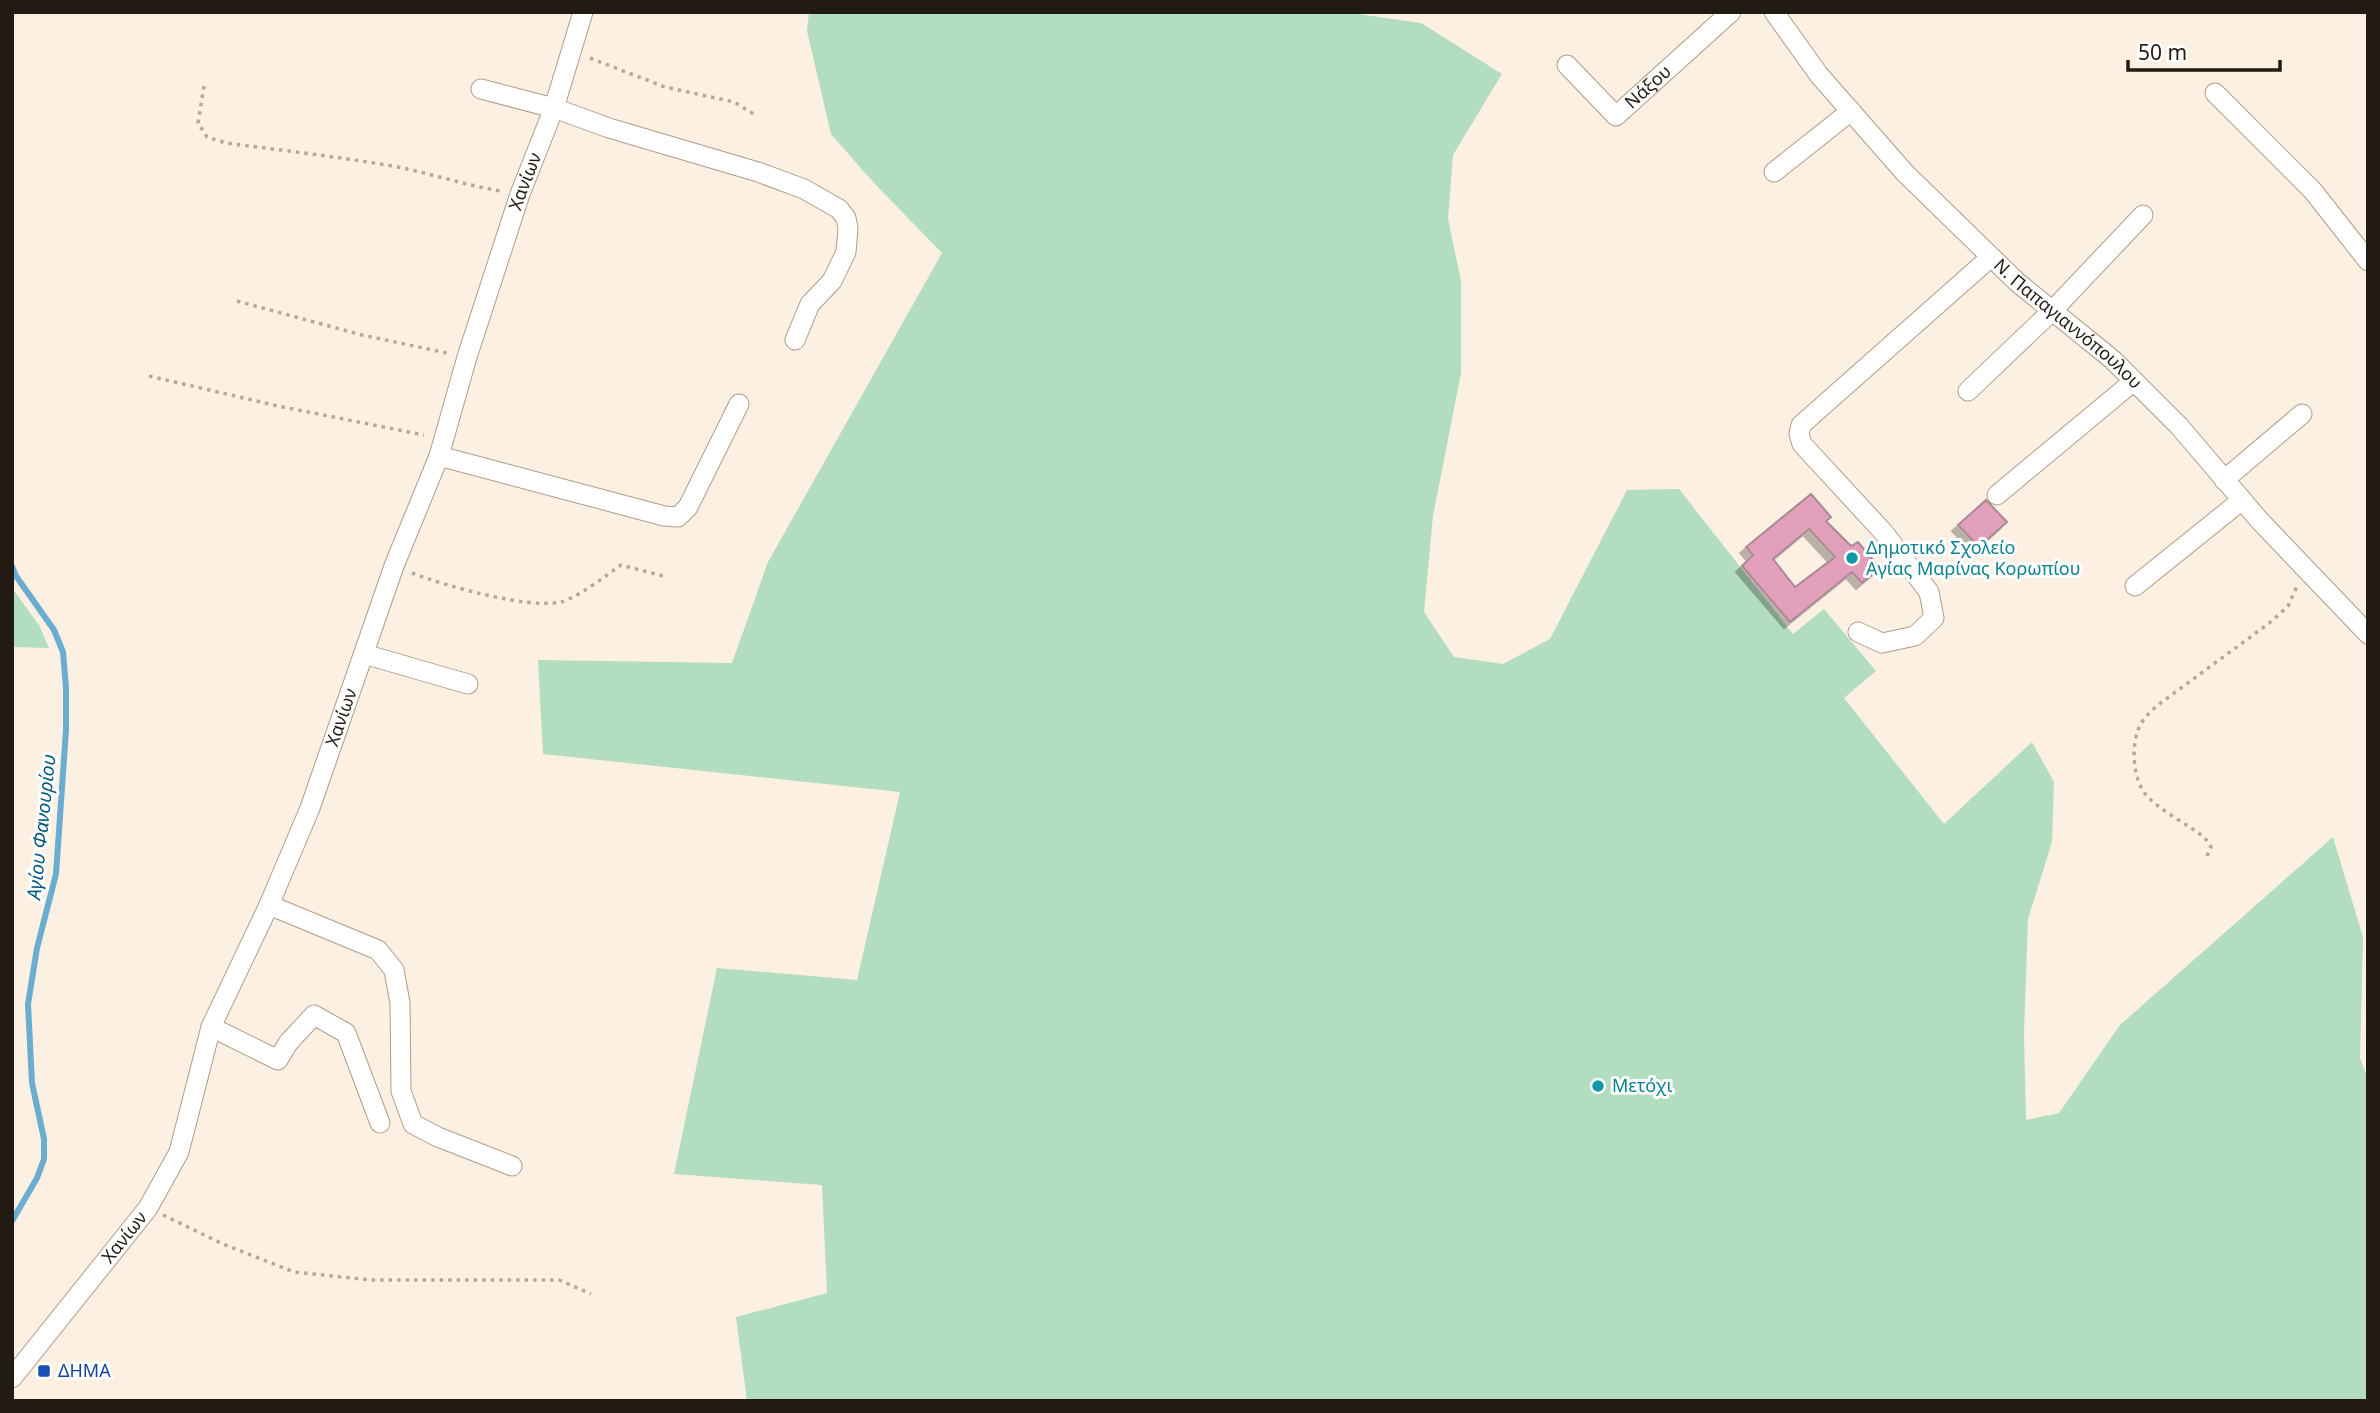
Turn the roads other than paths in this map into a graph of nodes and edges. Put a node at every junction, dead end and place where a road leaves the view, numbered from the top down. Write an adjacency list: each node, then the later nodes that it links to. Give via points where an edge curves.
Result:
1 (583, 12): 7 (street, Χανίων)
2 (1731, 12): 4 (street, Νάξου, via 1616,116)
3 (1774, 12): 8 (street, Ν. Παπαγιαννόπουλου)
4 (1567, 65)
5 (481, 89): 7 (street)
6 (2216, 93): 12 (street, via 2313,191)
7 (554, 108): 14 (street, via 758,172 804,189 839,209 848,228 846,252 832,281 810,304); 19 (street, Χανίων, via 520,194)
8 (1851, 111): 9 (street); 11 (street, Ν. Παπαγιαννόπουλου)
9 (1774, 172)
10 (2143, 215): 13 (street)
11 (1991, 257): 13 (street, Ν. Παπαγιαννόπουλου); 24 (street, via 1801,425 1802,444 1885,534 1929,592 1934,618 1915,636 1882,643)
12 (2368, 261)
13 (2052, 311): 15 (street, Ν. Παπαγιαννόπουλου); 16 (street)
14 (795, 340)
15 (2134, 382): 20 (street, Ν. Παπαγιαννόπουλου); 21 (street)
16 (1968, 391)
17 (739, 404): 19 (street, via 688,507 677,517)
18 (2302, 414): 20 (street)
19 (441, 447): 26 (street, Χανίων)
20 (2224, 480): 22 (street, Ν. Παπαγιαννόπουλου)
21 (1997, 495)
22 (2242, 500): 23 (street); 25 (street, Ν. Παπαγιαννόπουλου)
23 (2135, 586)
24 (1858, 632)
25 (2368, 634)
26 (364, 654): 27 (street); 28 (street, Χανίων, via 310,808)
27 (468, 684)
28 (269, 905): 29 (street, Χανίων); 31 (street, via 378,950 394,970 400,1003 401,1091 413,1124)
29 (211, 1027): 30 (street, via 278,1060 314,1016 346,1033); 32 (street, Χανίων, via 179,1152 148,1208)
30 (380, 1123)
31 (512, 1166)
32 (12, 1378)

